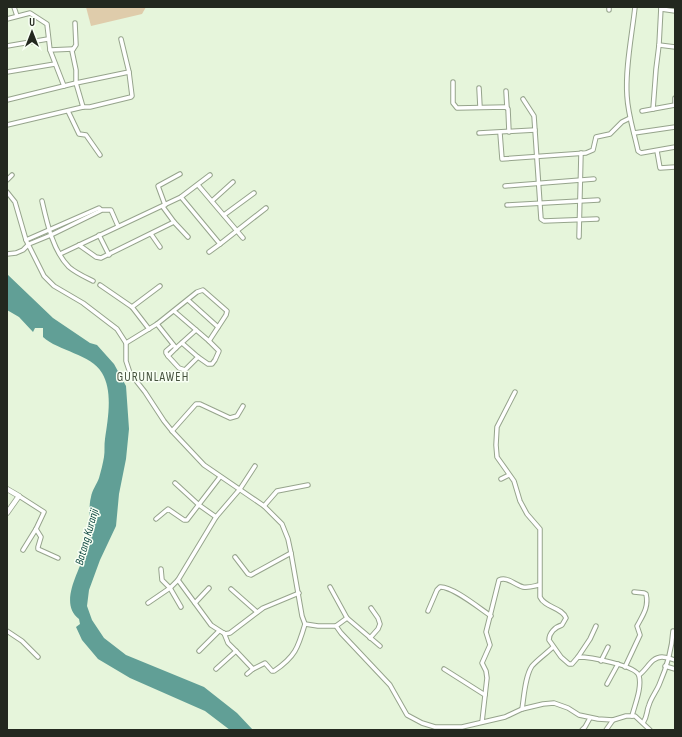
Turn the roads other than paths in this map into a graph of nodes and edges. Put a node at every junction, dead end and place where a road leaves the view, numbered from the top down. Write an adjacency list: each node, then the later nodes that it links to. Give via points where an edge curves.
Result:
1 (14, 7): 5 (street)
2 (635, 7): 33 (street, via 627,76)
3 (661, 8): 4 (street); 10 (street)
4 (675, 11)
5 (17, 16): 6 (street); 8 (street, via 30,13 44,22)
6 (7, 19)
7 (75, 23): 13 (street, via 76,45)
8 (48, 39): 11 (street); 14 (street)
9 (121, 39): 17 (street)
10 (660, 45): 12 (street); 30 (street)
11 (7, 46)
12 (675, 47)
13 (73, 49): 14 (street); 18 (street)
14 (50, 50): 15 (street)
15 (55, 64): 16 (street); 20 (street)
16 (7, 72)
17 (128, 72): 18 (street); 27 (street, via 131,97)
18 (76, 82): 20 (street); 27 (street)
19 (453, 82): 28 (street, via 454,102 457,108)
20 (64, 86): 25 (street)
21 (479, 88): 28 (street)
22 (506, 91): 29 (street)
23 (675, 98): 26 (street)
24 (523, 99): 36 (street, via 534,116)
25 (7, 100)
26 (675, 104): 30 (street)
27 (83, 107): 31 (street)
28 (480, 107): 29 (street)
29 (507, 108): 37 (street)
30 (653, 109): 32 (street)
31 (68, 111): 34 (street); 44 (street, via 80,134 86,135)
32 (642, 112)
33 (630, 118): 40 (street); 43 (street, via 610,134 596,137 590,152)
34 (7, 126)
35 (675, 127): 40 (street)
36 (535, 130): 37 (street); 45 (street)
37 (509, 132): 39 (street)
38 (479, 133): 39 (street)
39 (500, 133): 45 (street, via 502,159)
40 (634, 133): 42 (street, via 639,152)
41 (675, 148): 42 (street)
42 (657, 151): 46 (street, via 660,168)
43 (581, 153): 45 (street); 52 (street)
44 (100, 155)
45 (537, 156): 54 (street)
46 (675, 167)
47 (180, 174): 66 (street, via 158,186)
48 (12, 175): 51 (street)
49 (210, 175): 55 (street)
50 (594, 179): 52 (street)
51 (7, 180)
52 (580, 180): 54 (street); 63 (street)
53 (233, 182): 62 (street)
54 (538, 184): 56 (street); 64 (street)
55 (198, 185): 59 (street); 62 (street)
56 (504, 186)
57 (7, 192): 82 (street, via 15,202)
58 (254, 193): 68 (street)
59 (181, 197): 66 (street); 84 (street)
60 (598, 200): 63 (street)
61 (42, 201): 74 (street)
62 (212, 201): 68 (street)
63 (580, 201): 64 (street); 69 (street)
64 (540, 203): 65 (street); 69 (street, via 542,220)
65 (508, 205)
66 (164, 206): 72 (street); 73 (street)
67 (266, 208): 75 (street)
68 (224, 215): 75 (street)
69 (579, 219): 70 (street); 80 (street)
70 (597, 219)
71 (76, 220): 73 (street, via 98,208 111,210); 74 (street); 77 (street)
72 (174, 222): 76 (street); 79 (street)
73 (118, 226): 78 (street)
74 (49, 231): 77 (street); 82 (street)
75 (236, 231): 81 (street); 84 (street)
76 (151, 234): 86 (street); 90 (street)
77 (51, 235): 83 (street); 89 (street)
78 (99, 235): 85 (street); 90 (street)
79 (188, 237)
80 (579, 237)
81 (243, 238)
82 (26, 240): 83 (street)
83 (29, 244): 88 (street, via 23,250); 102 (street, via 48,281 114,326)
84 (220, 244): 87 (street)
85 (79, 245): 89 (street); 90 (street, via 99,258)
86 (160, 247)
87 (209, 252)
88 (7, 254)
89 (60, 254): 91 (street, via 70,267)
90 (109, 255)
91 (93, 281)
92 (100, 285): 95 (street)
93 (160, 286): 95 (street)
94 (188, 300): 96 (street); 98 (street); 98 (street, via 203,290 224,307 227,313)
95 (132, 307): 99 (street)
96 (174, 311): 97 (street); 100 (street)
97 (157, 324): 99 (street); 104 (street)
98 (218, 327): 101 (street)
99 (149, 329): 102 (street)
100 (196, 330): 101 (street); 103 (street)
101 (209, 341): 107 (street, via 219,350 216,360 210,364)
102 (126, 343): 110 (street, via 126,361 130,373)
103 (182, 343): 105 (street); 107 (street)
104 (173, 344): 105 (street); 106 (street, via 166,351)
105 (176, 348): 106 (street)
106 (168, 356): 107 (street, via 183,370)
107 (198, 357)
108 (515, 392): 112 (street, via 499,420 496,433 497,457)
109 (243, 406): 110 (street, via 238,416 230,418 196,404)
110 (172, 431): 113 (street, via 204,465)
111 (255, 466): 118 (street)
112 (509, 474): 114 (street); 132 (street, via 527,514 540,529)
113 (220, 477): 118 (street); 120 (street)
114 (501, 479)
115 (175, 483): 120 (street)
116 (308, 485): 121 (street, via 277,491)
117 (7, 489): 119 (street)
118 (240, 489): 121 (street); 123 (street)
119 (18, 496): 122 (street); 125 (street, via 44,511)
120 (199, 505): 123 (street); 124 (street, via 186,520 168,509)
121 (264, 506): 127 (street, via 284,527)
122 (7, 513)
123 (216, 517): 131 (street)
124 (156, 519)
125 (36, 529): 126 (street); 129 (street, via 41,537 38,548)
126 (23, 550)
127 (291, 553): 128 (street, via 251,575); 138 (street)
128 (235, 557)
129 (58, 558)
130 (161, 569): 134 (street, via 162,580)
131 (178, 580): 134 (street); 140 (street)
132 (539, 585): 145 (street, via 528,587 507,579 499,580); 156 (street, via 542,600 566,618 564,624 555,628 550,635 549,640)
133 (330, 587): 146 (street)
134 (170, 588): 139 (street); 141 (street)
135 (209, 588): 140 (street)
136 (231, 589): 144 (street)
137 (634, 592): 167 (street, via 646,594 647,603 637,626 640,635)
138 (299, 593): 144 (street); 147 (street, via 302,616)
139 (148, 603)
140 (195, 603): 151 (street, via 211,625)
141 (181, 607)
142 (371, 608): 154 (street, via 380,624)
143 (428, 611): 145 (street, via 436,590 444,587)
144 (257, 612): 153 (street, via 230,633)
145 (490, 616): 175 (street, via 486,632 490,645 482,663 487,678)
146 (347, 618): 148 (street); 154 (street)
147 (306, 624): 148 (street); 169 (street, via 299,645 285,663 274,671 264,663)
148 (336, 626): 182 (street, via 390,686 407,715 435,727)
149 (596, 626): 161 (street)
150 (7, 631): 160 (street)
151 (219, 631): 153 (street); 158 (street)
152 (673, 631): 162 (street)
153 (224, 633): 159 (street, via 228,643)
154 (370, 638): 155 (street)
155 (380, 646)
156 (553, 647): 161 (street, via 569,664); 176 (street, via 533,666 526,685)
157 (608, 647): 164 (street)
158 (199, 651)
159 (236, 651): 168 (street); 169 (street)
160 (38, 656)
161 (578, 657): 164 (street)
162 (668, 659): 163 (street); 166 (street); 173 (street, via 663,656 653,660)
163 (675, 660)
164 (601, 661): 165 (street)
165 (618, 664): 167 (street); 174 (street)
166 (665, 666): 171 (street); 181 (street)
167 (625, 667): 173 (street)
168 (216, 669)
169 (253, 669): 172 (street)
170 (444, 669): 175 (street)
171 (675, 669)
172 (247, 674)
173 (639, 675): 177 (street)
174 (607, 684)
175 (485, 695): 180 (street)
176 (522, 710): 178 (street, via 554,703); 180 (street)
177 (632, 716): 179 (street); 181 (street)
178 (590, 718): 179 (street); 184 (street)
179 (613, 720): 185 (street)
180 (482, 722): 182 (street)
181 (643, 723): 186 (street)
182 (471, 725): 183 (street)
183 (474, 730)
184 (582, 730)
185 (606, 730)
186 (650, 730)

